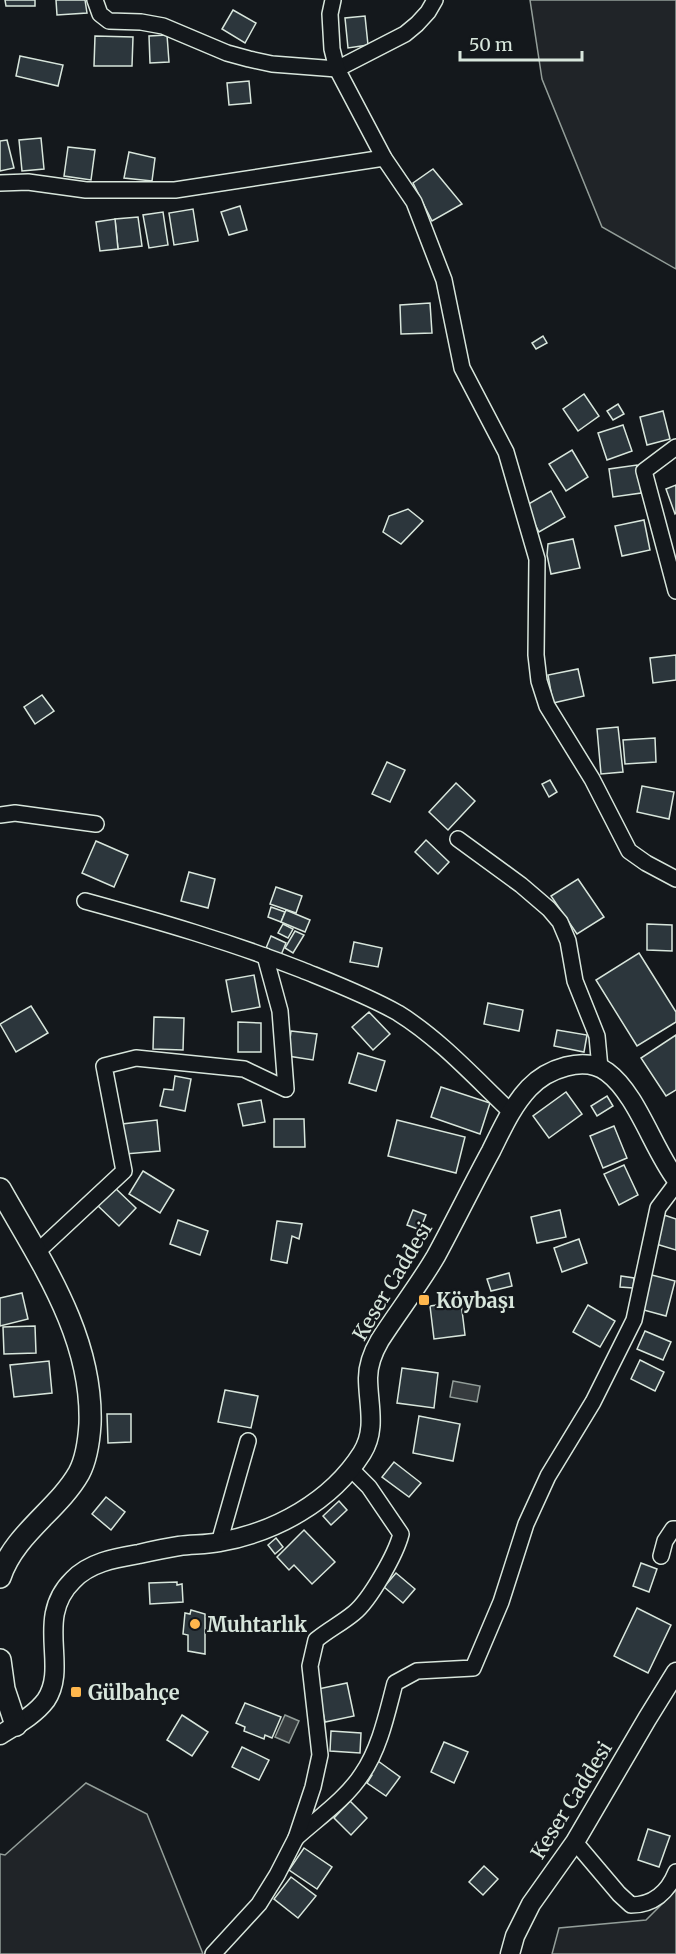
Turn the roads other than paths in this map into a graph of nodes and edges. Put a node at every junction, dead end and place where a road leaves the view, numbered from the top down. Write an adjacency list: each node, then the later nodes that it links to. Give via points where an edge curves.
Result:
1 (95, 0): 4 (street, via 100,14 109,21 163,26 227,53 272,64)
2 (333, 0): 4 (street, via 332,49)
3 (435, 0): 4 (street, via 405,34)
4 (337, 69): 5 (street)
5 (384, 158): 6 (street, via 175,190 86,190 28,182); 12 (street, via 414,202 444,280 462,368 506,452 537,559 536,655 547,706 592,779 629,851)
6 (0, 183)
7 (676, 447): 8 (street, via 644,471)
8 (676, 591)
9 (0, 815): 10 (street, via 15,813)
10 (96, 824)
11 (458, 839): 15 (street, via 521,885 560,922 568,941 574,981 597,1036)
12 (676, 879)
13 (85, 901): 14 (street)
14 (265, 956): 16 (street, via 341,985 397,1013 429,1035); 20 (street, via 280,1011 286,1089 244,1069 136,1058 104,1066 124,1171)
15 (600, 1068): 16 (street, Keser Caddesi, via 576,1064 551,1072 530,1087); 17 (street, via 626,1093)
16 (511, 1112): 22 (street, Keser Caddesi, via 435,1257 372,1354 368,1380 370,1430 363,1452)
17 (676, 1179)
18 (676, 1184): 30 (street, via 658,1208 634,1320 593,1402 548,1476 526,1524 501,1602 473,1668 417,1671 395,1683 376,1747 363,1774)
19 (0, 1189): 20 (main road)
20 (36, 1253): 26 (main road, via 61,1296 80,1349 88,1382 89,1435 80,1471 5,1563)
21 (248, 1441): 24 (street)
22 (351, 1469): 24 (street, Keser Caddesi, via 327,1494 293,1516); 30 (street, via 369,1487 401,1534 397,1549 355,1612 315,1640 310,1666 320,1755)
23 (676, 1529): 25 (street, via 665,1541)
24 (219, 1543): 29 (street, Keser Caddesi, via 179,1546 113,1559 93,1565 71,1581 54,1614 52,1689 40,1708)
25 (661, 1556)
26 (0, 1577)
27 (0, 1660): 29 (main road)
28 (676, 1672): 31 (street, Keser Caddesi)
29 (8, 1730)
30 (296, 1838): 33 (street, via 259,1904)
31 (575, 1842): 32 (street, via 631,1905 642,1905 659,1897 671,1885); 34 (street, Keser Caddesi, via 522,1919)
32 (676, 1872)
33 (213, 1954)
34 (510, 1954)

